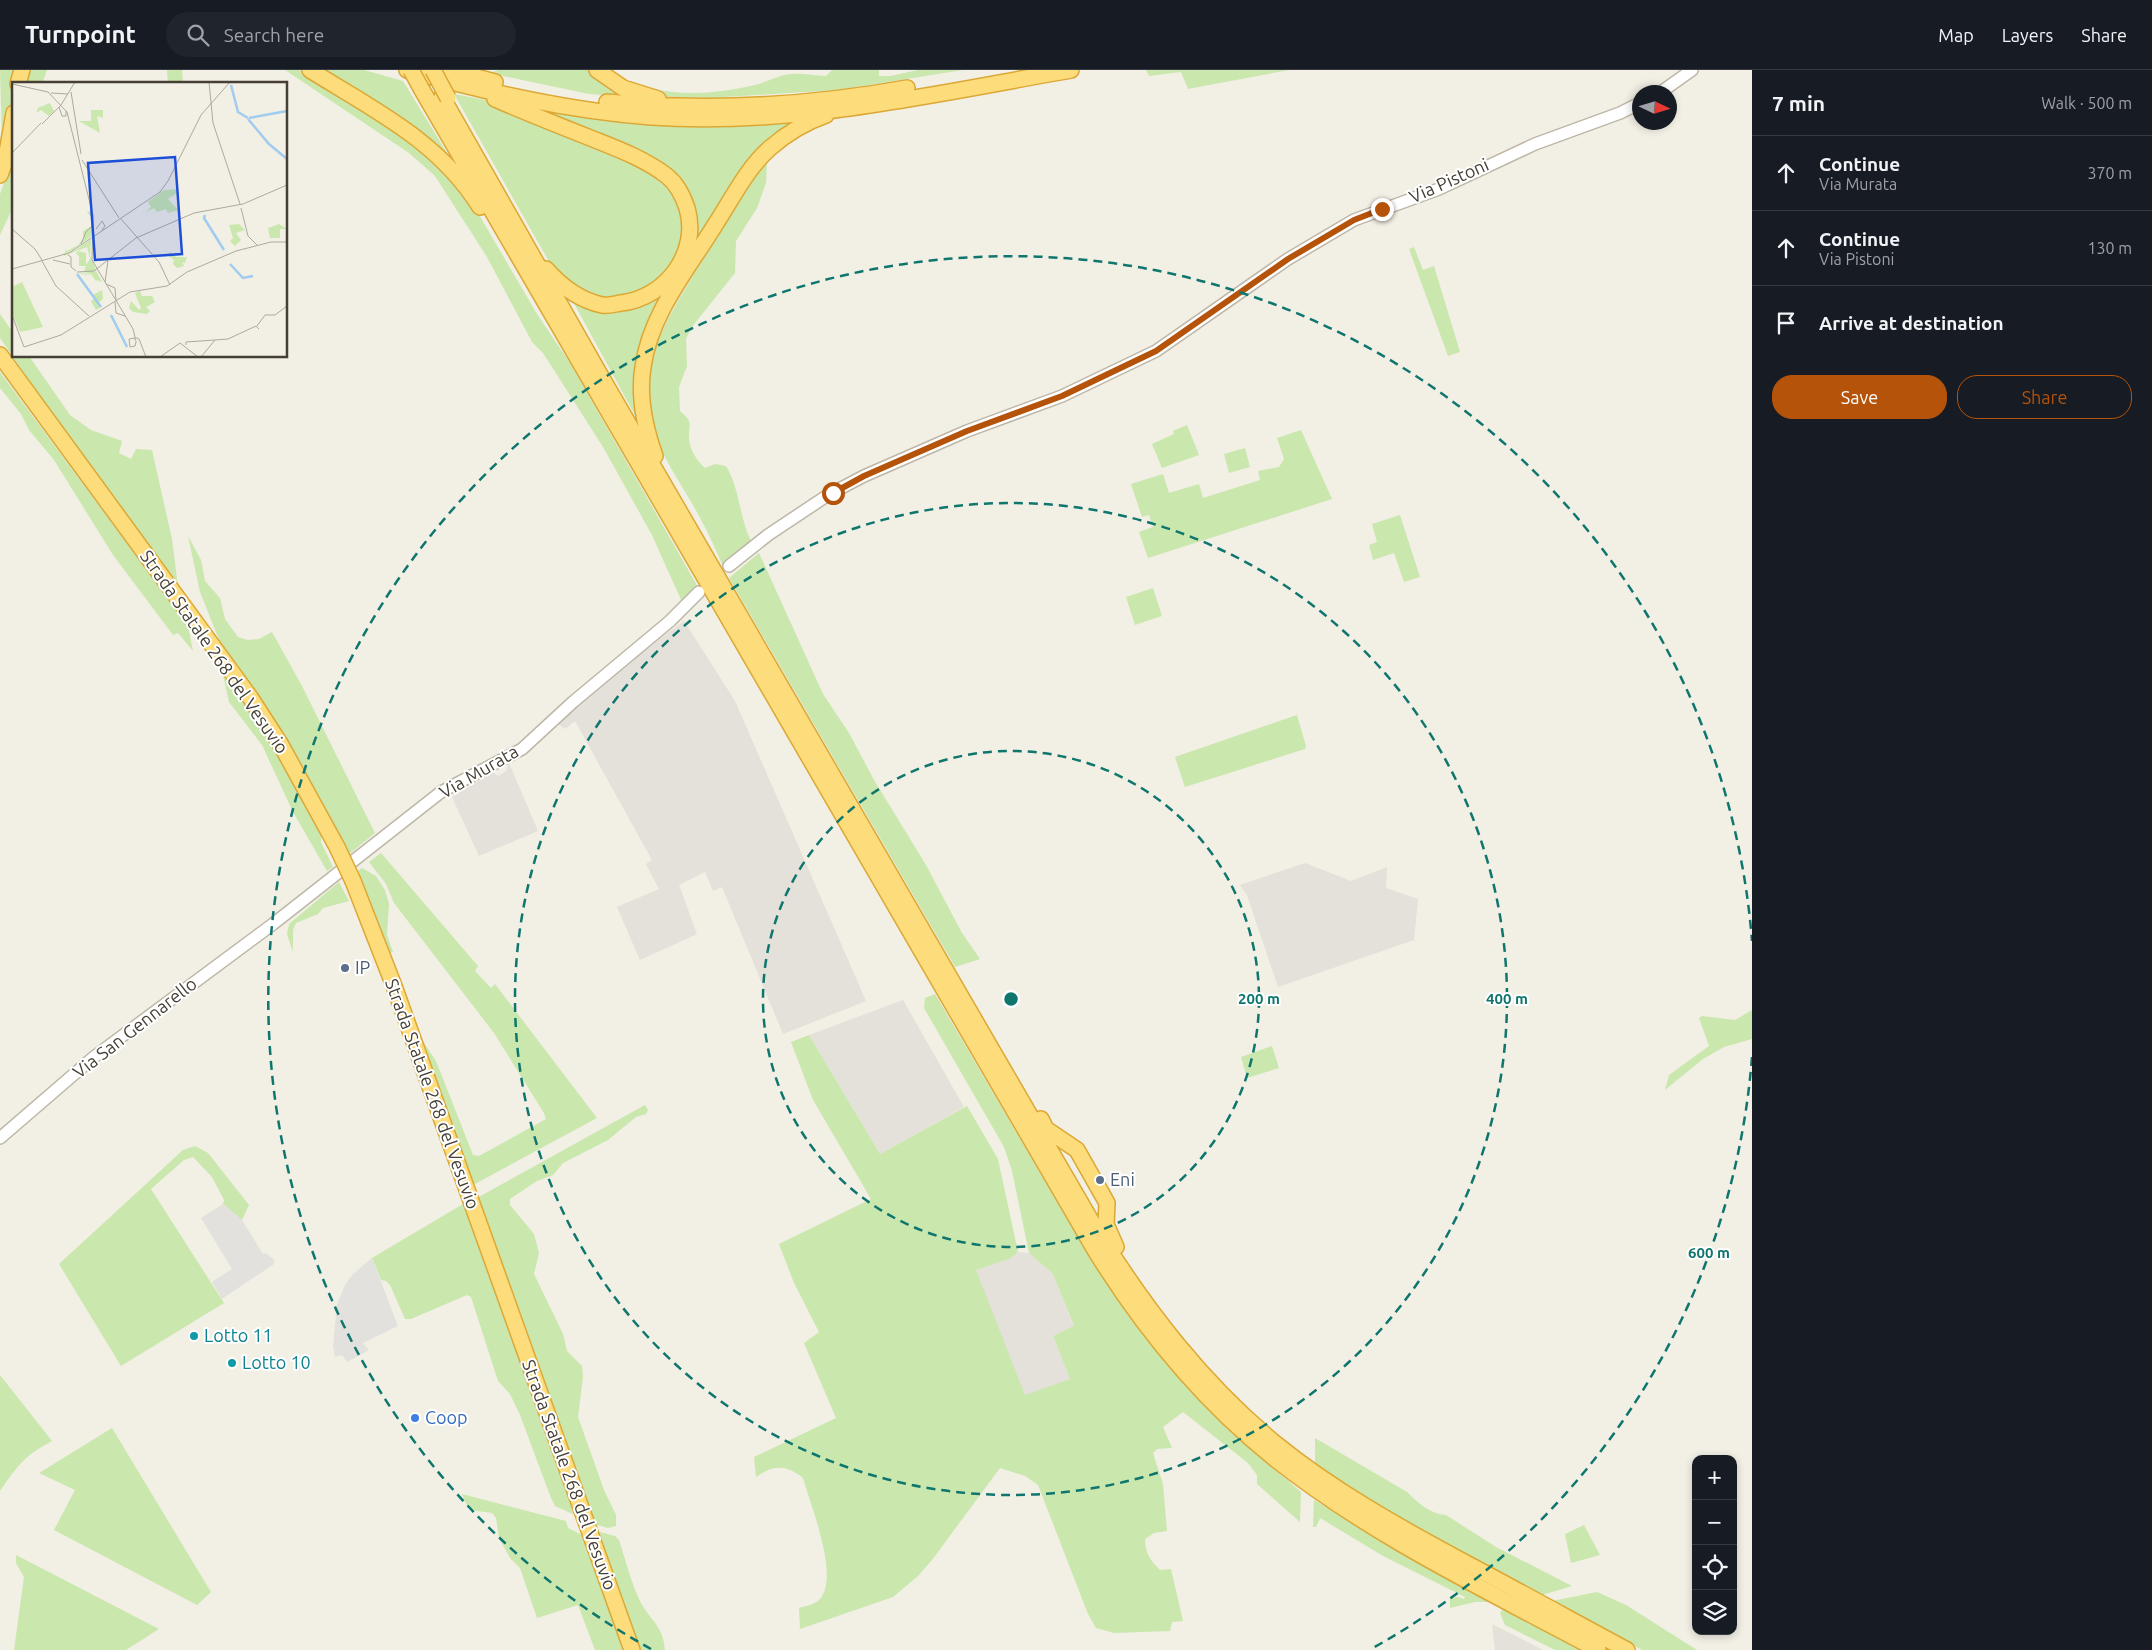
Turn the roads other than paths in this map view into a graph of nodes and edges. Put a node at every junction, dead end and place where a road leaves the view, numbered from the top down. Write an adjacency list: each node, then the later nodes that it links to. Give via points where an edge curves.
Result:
1 (310, 70): 20 (highway, via 413,134 433,150 475,199 545,316)
2 (406, 70): 11 (highway)
3 (411, 70): 20 (highway, bridge)
4 (426, 70): 13 (highway)
5 (433, 70): 13 (highway, bridge)
6 (450, 70): 14 (highway, via 590,100 688,107)
7 (597, 70): 14 (highway, via 623,88 652,99)
8 (1010, 70): 14 (highway, via 891,91)
9 (1071, 70): 16 (highway)
10 (1692, 70): 12 (street)
11 (461, 85): 16 (highway, via 586,110 652,117 753,117); 19 (highway, via 650,165 669,177 683,196 690,218 687,248 677,270 667,283 631,302 604,305 584,300 568,290)
12 (1671, 85)
13 (445, 97): 19 (highway)
14 (752, 105)
15 (1632, 107): 25 (street, Via Pistoni, via 1535,144 1439,189 1354,220 1288,259 1156,351 1062,396 967,431 846,484)
16 (838, 110): 24 (highway, via 793,131 760,158 659,317 646,349 641,385 645,420)
17 (12, 124): 18 (highway)
18 (0, 175)
19 (524, 242): 24 (highway)
20 (560, 330): 28 (highway)
21 (0, 345): 23 (highway)
22 (2, 359): 23 (highway, Strada Statale 268 del Vesuvio)
23 (22, 386): 34 (highway, Strada Statale 268 del Vesuvio, bridge, via 281,745 353,881)
24 (666, 488): 28 (highway)
25 (729, 566)
26 (699, 592): 27 (street, Via Murata, via 522,749 441,792)
27 (273, 924): 31 (street, Via San Gennarello, via 94,1057)
28 (937, 967): 29 (highway)
29 (952, 992): 30 (highway); 33 (highway, via 1111,1275 1144,1324 1191,1378 1255,1442 1310,1485 1424,1556 1498,1596)
30 (999, 1062): 32 (highway, via 1097,1231); 32 (highway, via 1013,1073 1046,1129 1077,1150 1107,1203 1106,1224 1113,1243 1151,1300)
31 (0, 1138)
32 (1159, 1324): 33 (highway, via 1220,1393 1290,1456 1369,1509)
33 (1522, 1601): 35 (highway); 36 (highway, via 1543,1605)
34 (632, 1650)
35 (1598, 1650)
36 (1627, 1650)

